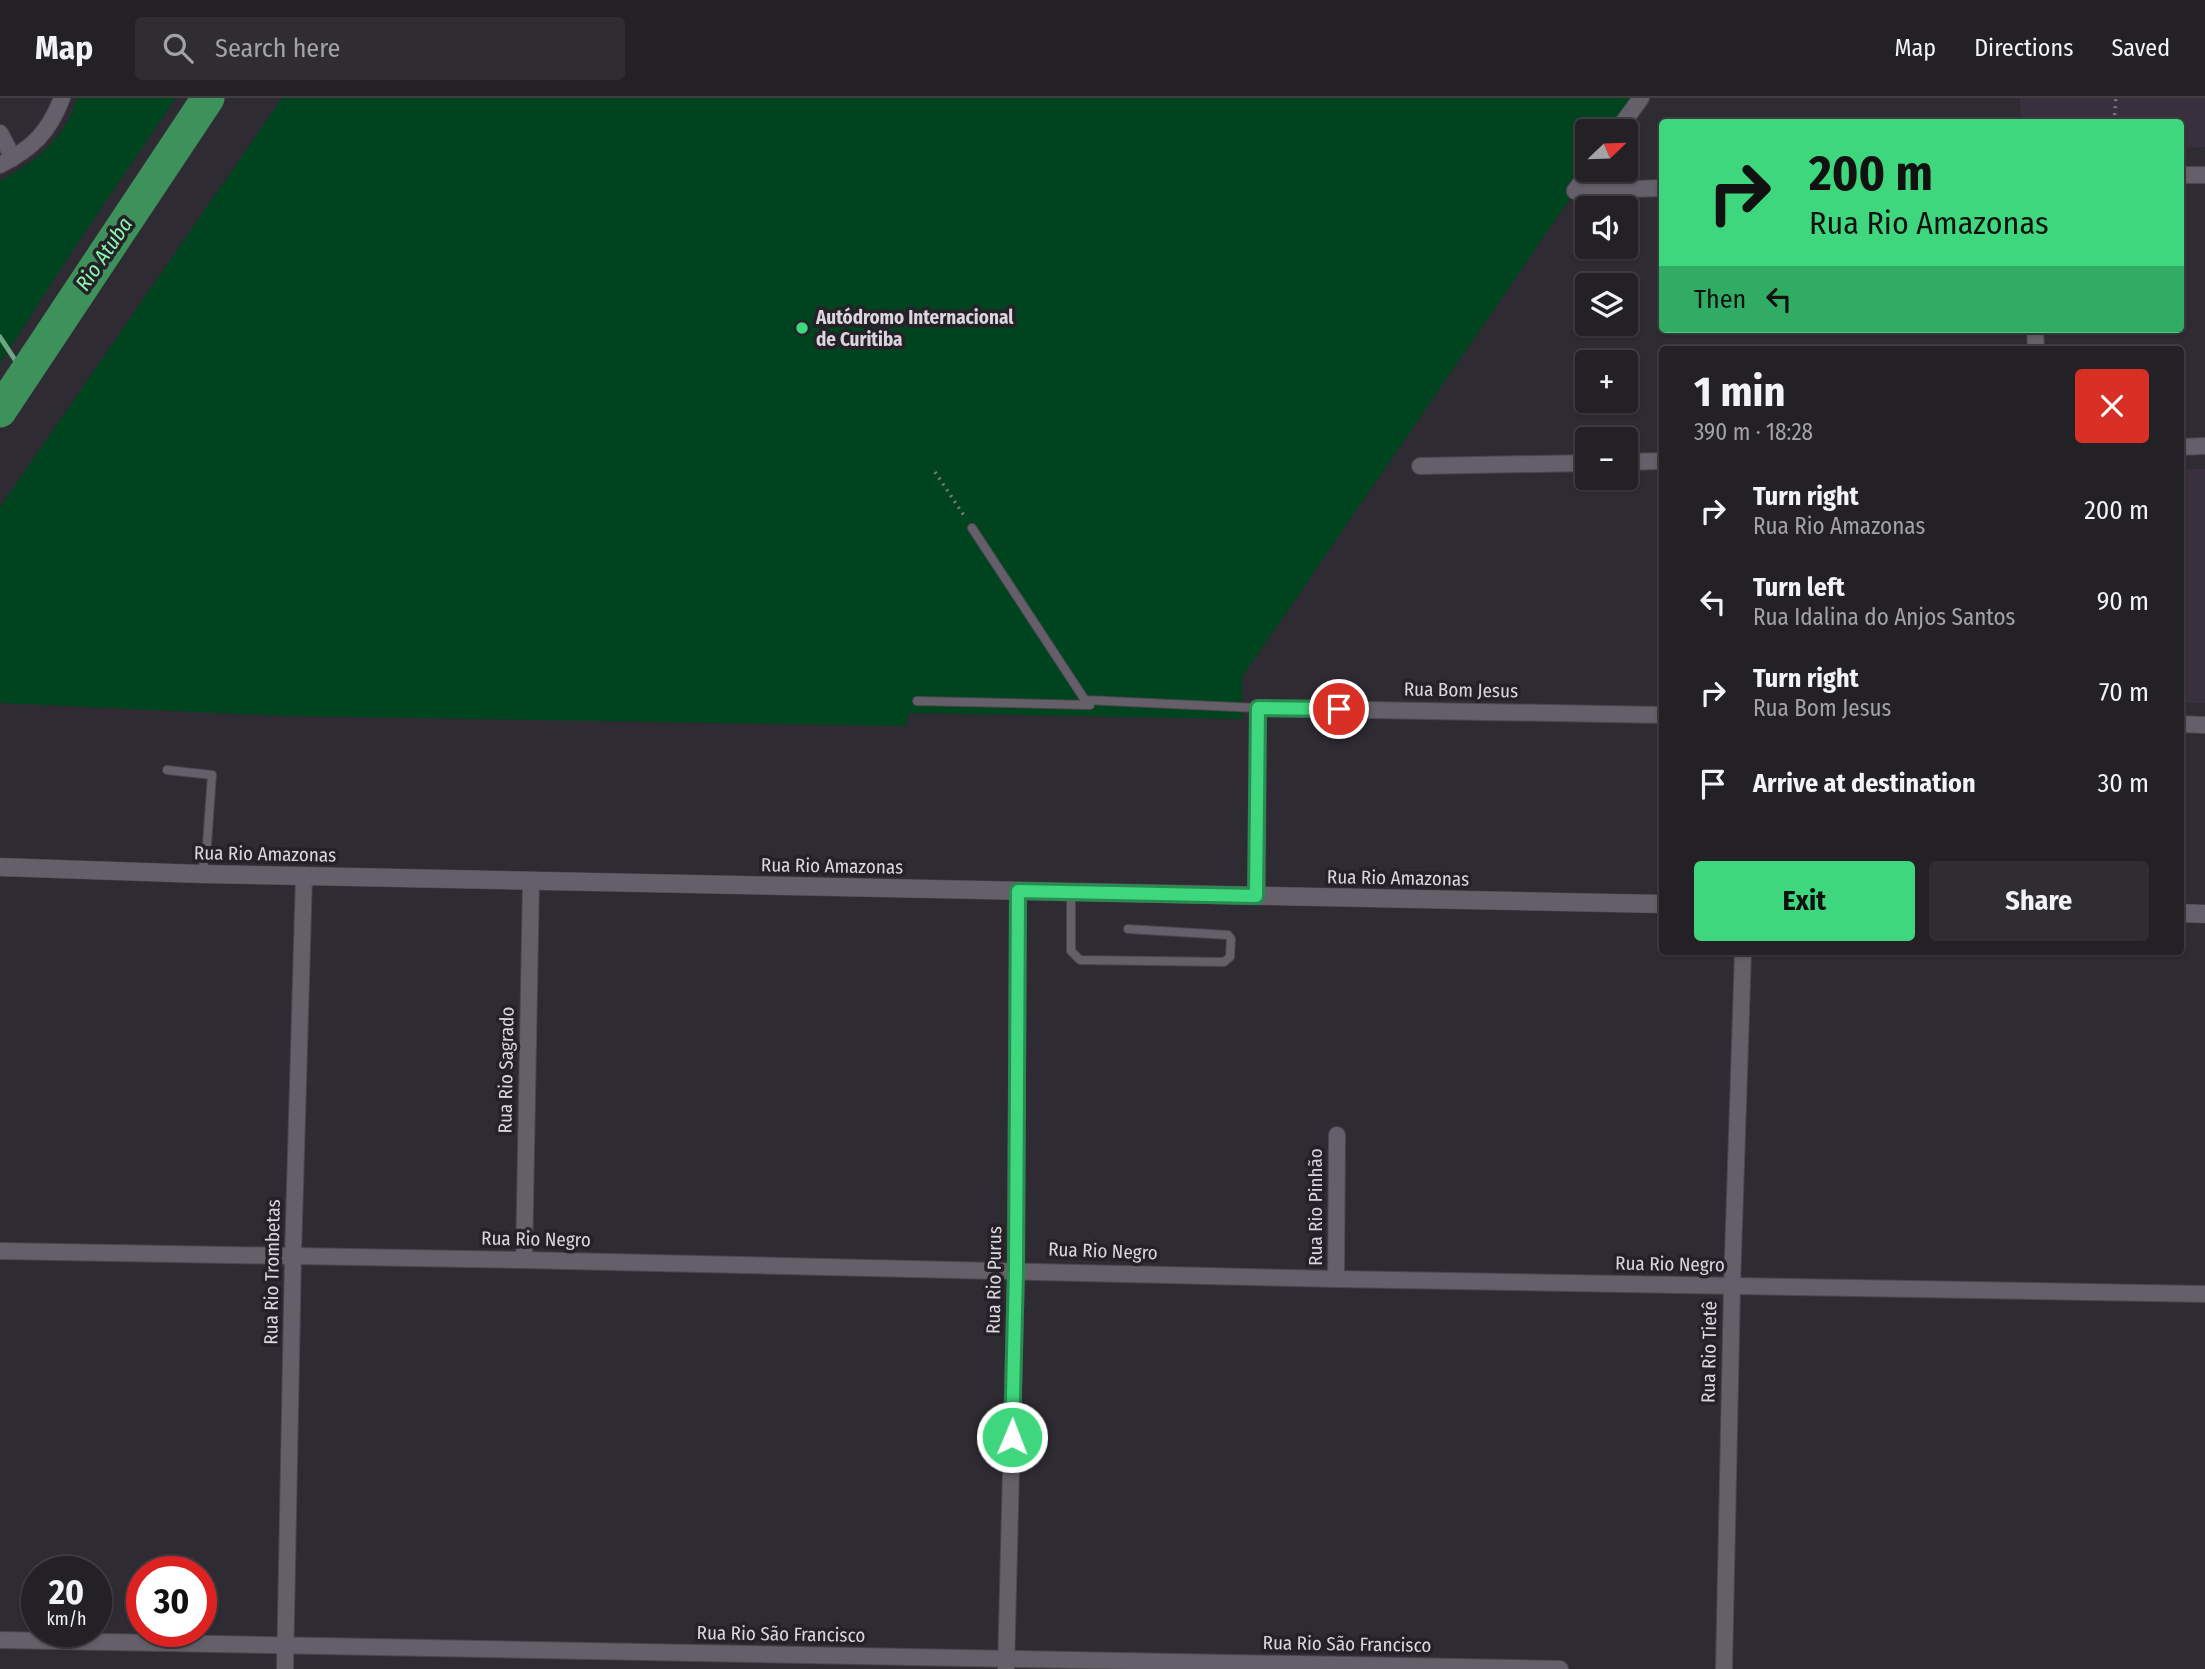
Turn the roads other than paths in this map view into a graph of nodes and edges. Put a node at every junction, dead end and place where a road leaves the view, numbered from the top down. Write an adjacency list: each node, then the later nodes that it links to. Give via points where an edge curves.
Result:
1 (62, 98): 5 (street, via 49,127 32,145)
2 (1641, 98): 3 (street)
3 (1626, 119)
4 (0, 133): 5 (street)
5 (6, 161)
6 (2184, 175): 7 (street)
7 (2205, 175)
8 (1581, 182): 9 (street, via 1575,191)
9 (1659, 188)
10 (2205, 446): 11 (street)
11 (2184, 447)
12 (1659, 461): 13 (street)
13 (1638, 462)
14 (1575, 463): 15 (street)
15 (1420, 466)
16 (972, 528): 18 (lane, via 1085,700)
17 (917, 701): 18 (lane)
18 (1258, 708): 19 (street, Rua Bom Jesus); 29 (street)
19 (1659, 715)
20 (2184, 724): 21 (street)
21 (2205, 725)
22 (167, 770): 24 (lane, via 212,775)
23 (0, 867): 24 (main road, Rua Rio Amazonas)
24 (202, 874): 25 (main road, Rua Rio Amazonas)
25 (304, 876): 26 (main road, Rua Rio Amazonas); 37 (street, Rua Rio Trombetas)
26 (531, 881): 27 (main road, Rua Rio Amazonas); 38 (street, Rua Rio Sagrado)
27 (1018, 891): 28 (main road, Rua Rio Amazonas); 39 (street, Rua Rio Purus)
28 (1071, 892): 29 (main road, Rua Rio Amazonas); 33 (lane, via 1071,951 1080,960 1224,962 1230,957 1228,936)
29 (1256, 896): 30 (main road, Rua Rio Amazonas)
30 (1659, 904)
31 (2184, 913): 32 (main road)
32 (2205, 914)
33 (1128, 929)
34 (1743, 955): 41 (street, Rua Rio Tietê)
35 (1337, 1135): 40 (street, Rua Rio Pinhão)
36 (0, 1251): 37 (street, Rua Rio Negro)
37 (293, 1256): 38 (street, Rua Rio Negro); 44 (street, Rua Rio Trombetas)
38 (524, 1259): 39 (street, Rua Rio Negro)
39 (1016, 1270): 40 (street, Rua Rio Negro); 45 (street, Rua Rio Purus)
40 (1336, 1279): 41 (street, Rua Rio Negro)
41 (1732, 1286): 42 (street, Rua Rio Negro); 48 (street, Rua Rio Tietê)
42 (2205, 1294)
43 (0, 1640): 44 (street, Rua Rio São Francisco)
44 (286, 1645): 45 (street, Rua Rio São Francisco); 46 (street, Rua Rio Trombetas)
45 (1006, 1664): 47 (street, Rua Rio São Francisco)
46 (285, 1669)
47 (1560, 1669)
48 (1724, 1669)

